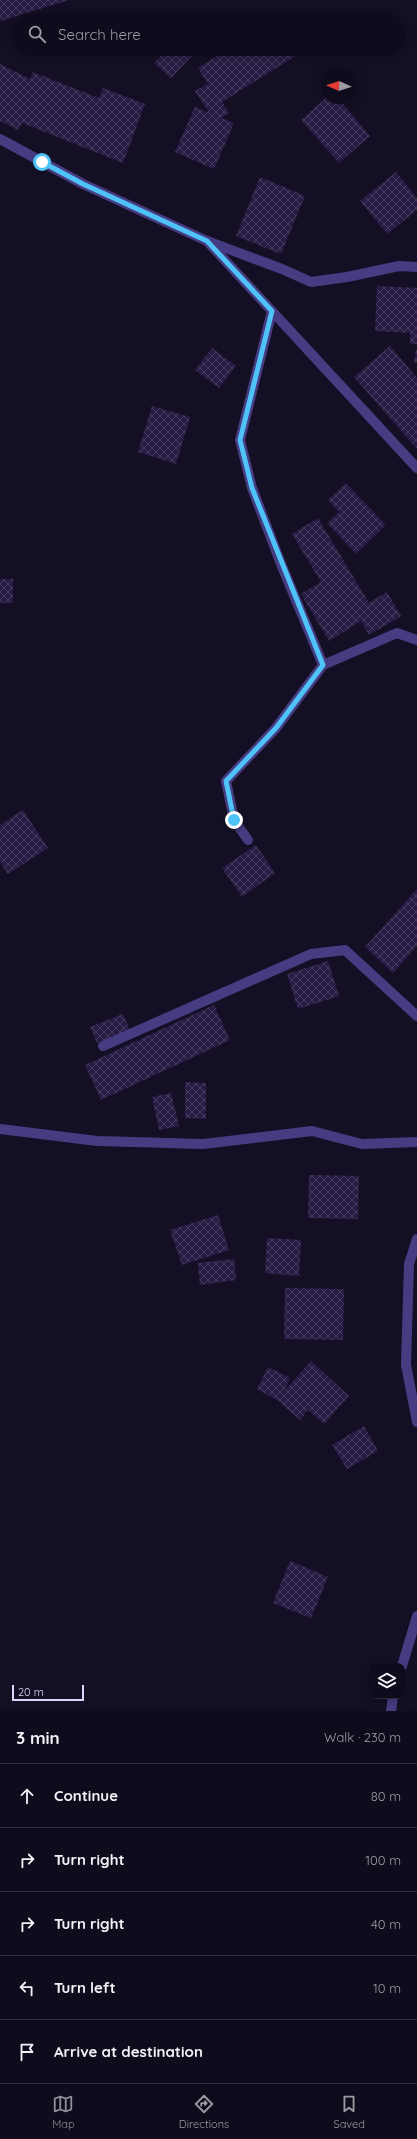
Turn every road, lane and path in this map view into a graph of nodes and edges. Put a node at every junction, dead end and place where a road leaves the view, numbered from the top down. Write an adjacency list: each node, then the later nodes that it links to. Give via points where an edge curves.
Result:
1 (0, 139): 2 (street, via 83,184)
2 (207, 241): 3 (street, via 311,282 399,266); 4 (street)
3 (417, 266)
4 (272, 311): 5 (street); 7 (street, via 240,440 252,488)
5 (417, 468)
6 (417, 640): 7 (street, via 397,633)
7 (323, 665): 8 (street, via 276,728 226,781 234,820)
8 (248, 840)
9 (417, 1016): 10 (street, via 345,950 311,954)
10 (103, 1046)
11 (0, 1128): 12 (street, via 97,1141 203,1144 312,1131 362,1144)
12 (417, 1142)
13 (417, 1239): 14 (street, via 409,1264 406,1365)
14 (417, 1422)
15 (417, 1616): 16 (street)
16 (403, 1663)
17 (393, 1699): 18 (street)
18 (391, 1711)

